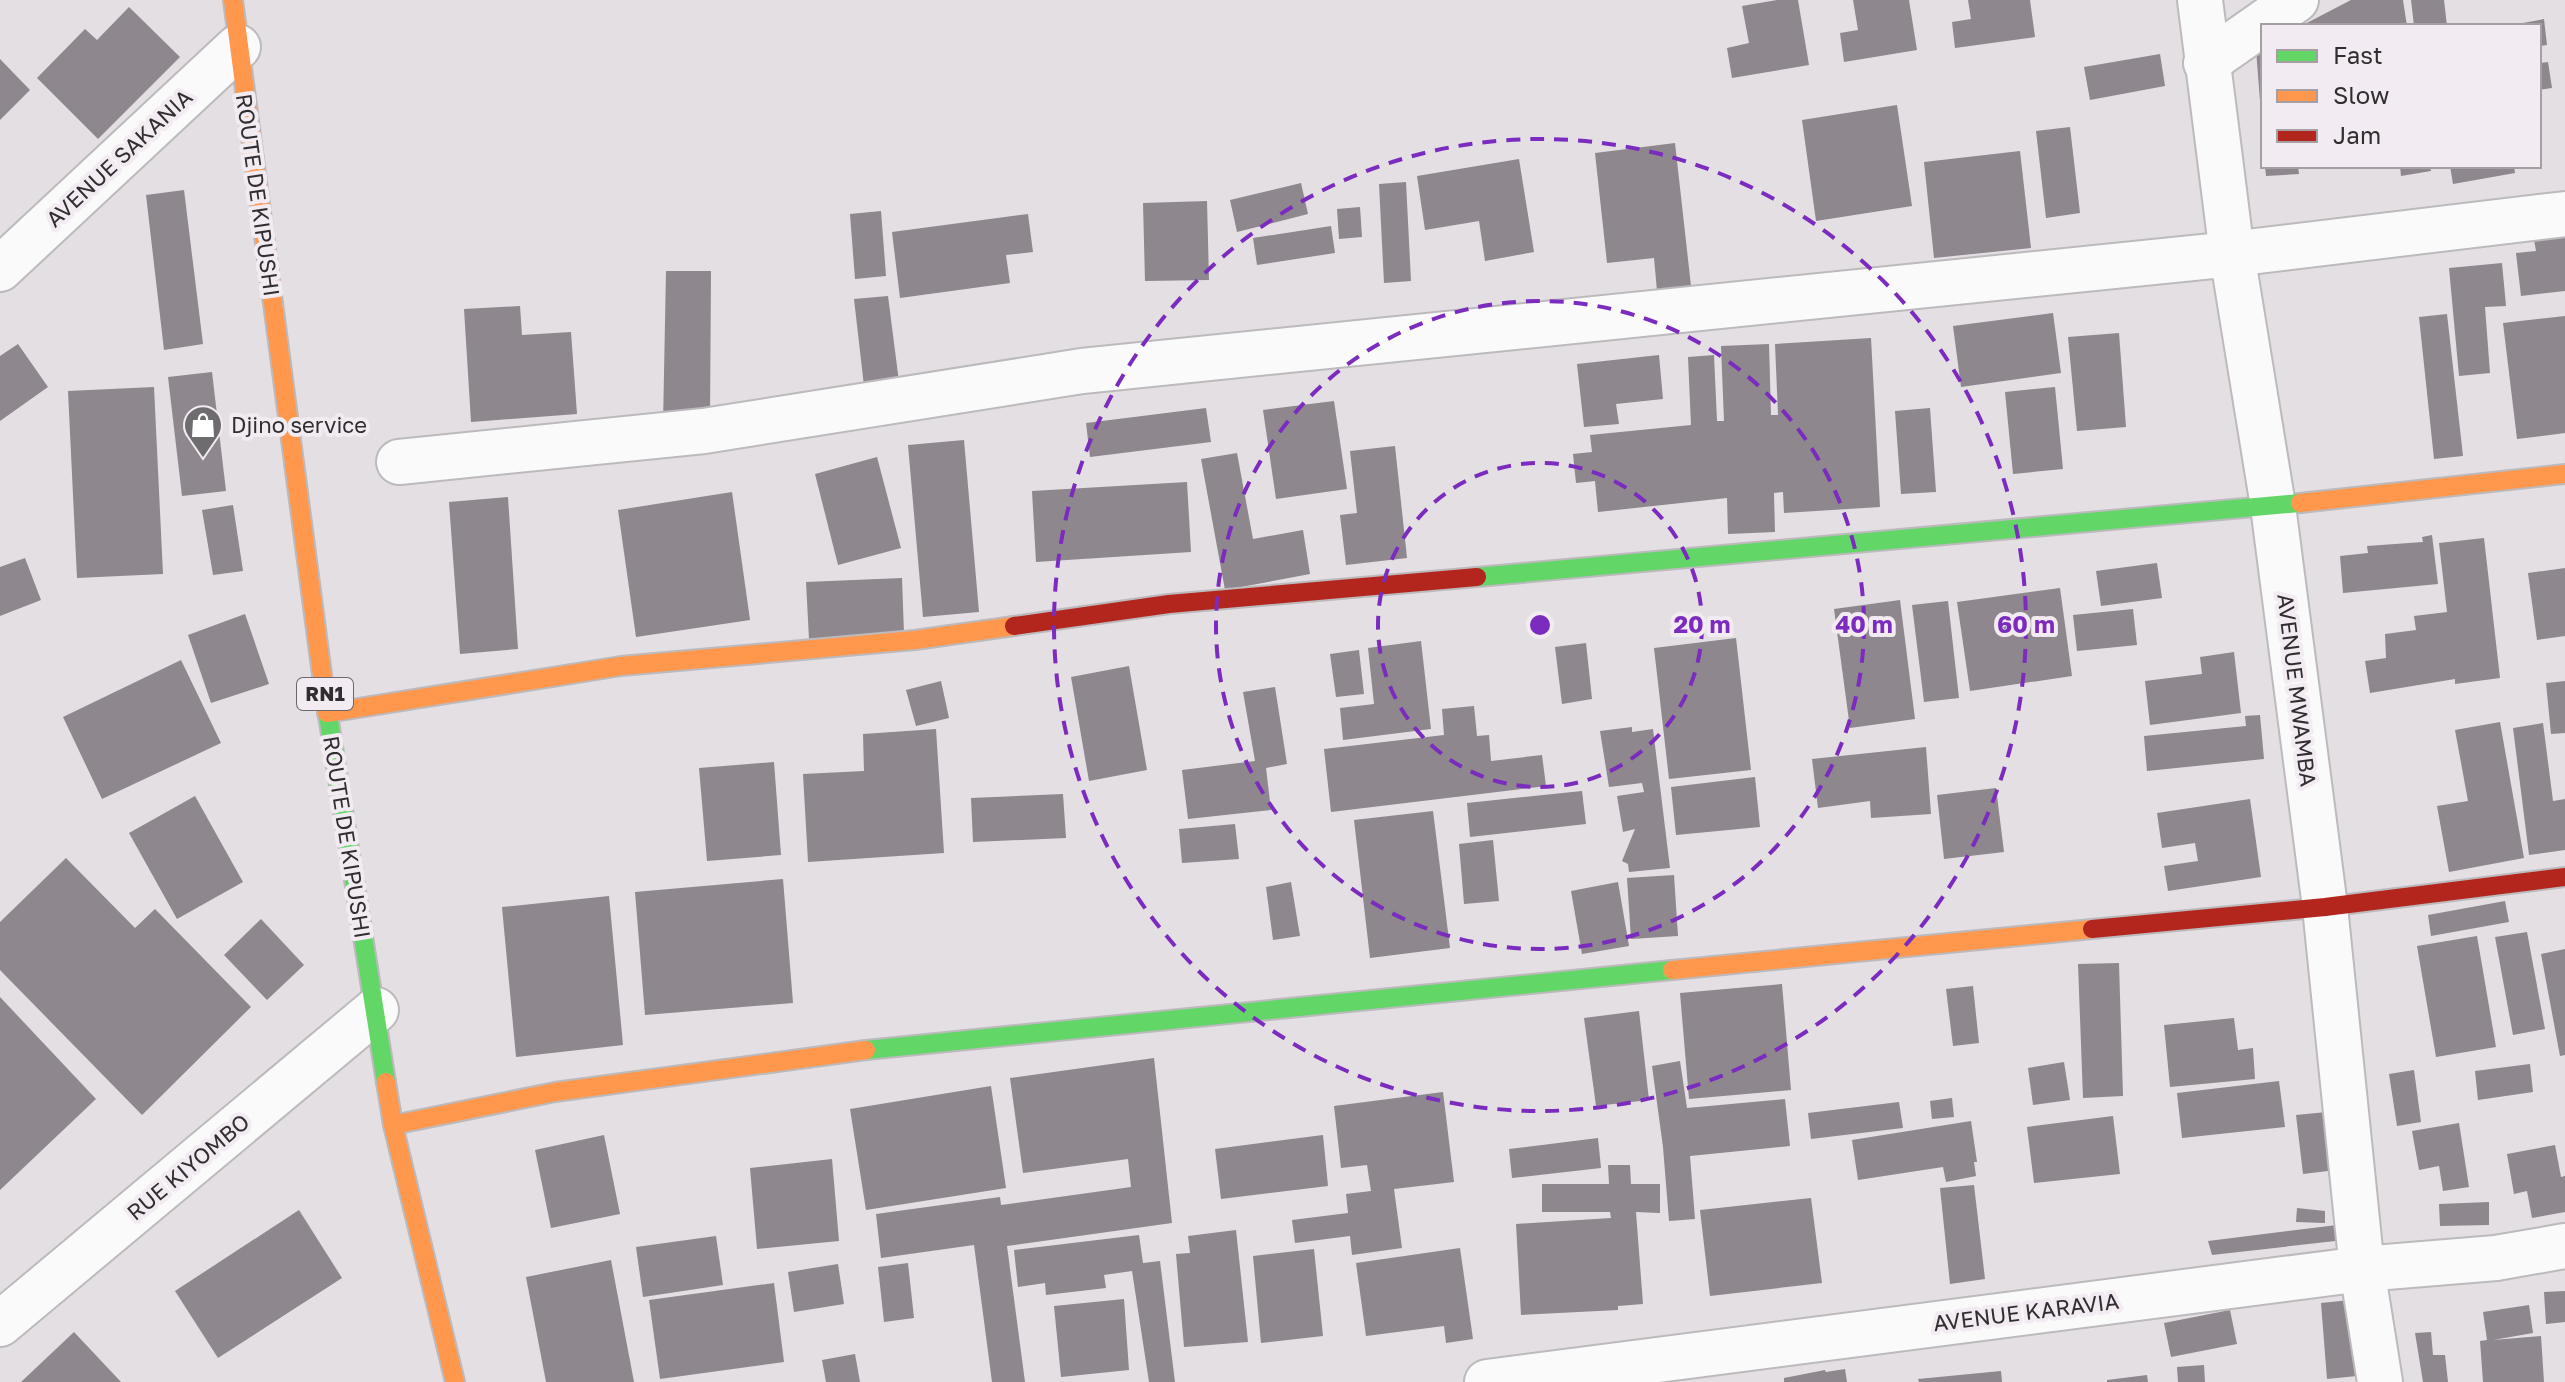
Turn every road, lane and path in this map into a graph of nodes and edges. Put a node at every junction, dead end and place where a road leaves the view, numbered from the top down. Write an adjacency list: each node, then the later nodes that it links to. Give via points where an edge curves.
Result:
1 (233, 0): 6 (main road, ROUTE DE KIPUSHI / RN1)
2 (2200, 0): 7 (street, AVENUE MWAMBA)
3 (2296, 0): 5 (street)
4 (2261, 24): 7 (street)
5 (2262, 24)
6 (238, 47): 10 (street, AVENUE SAKANIA); 14 (main road, ROUTE DE KIPUSHI / RN1)
7 (2206, 63): 9 (street, AVENUE MWAMBA)
8 (2565, 214): 9 (street)
9 (2232, 254): 11 (street, via 1082,371 704,431); 13 (street, AVENUE MWAMBA)
10 (0, 269)
11 (399, 462)
12 (2565, 474): 13 (main road)
13 (2273, 506): 14 (main road, via 1169,604 915,640 621,666); 16 (street, AVENUE MWAMBA)
14 (327, 713): 17 (main road, ROUTE DE KIPUSHI / RN1)
15 (2565, 877): 16 (main road)
16 (2325, 907): 18 (main road, via 919,1043 555,1092); 20 (street, AVENUE MWAMBA)
17 (376, 1010): 18 (main road, ROUTE DE KIPUSHI / RN1); 21 (street, RUE KIYOMBO)
18 (393, 1125): 22 (main road, ROUTE DE KIPUSHI / RN1)
19 (2565, 1246): 20 (street, AVENUE KARAVIA, via 2496,1258)
20 (2362, 1269): 23 (street, AVENUE KARAVIA); 24 (street, AVENUE MWAMBA)
21 (0, 1324)
22 (455, 1382)
23 (1487, 1382)
24 (2380, 1382)

